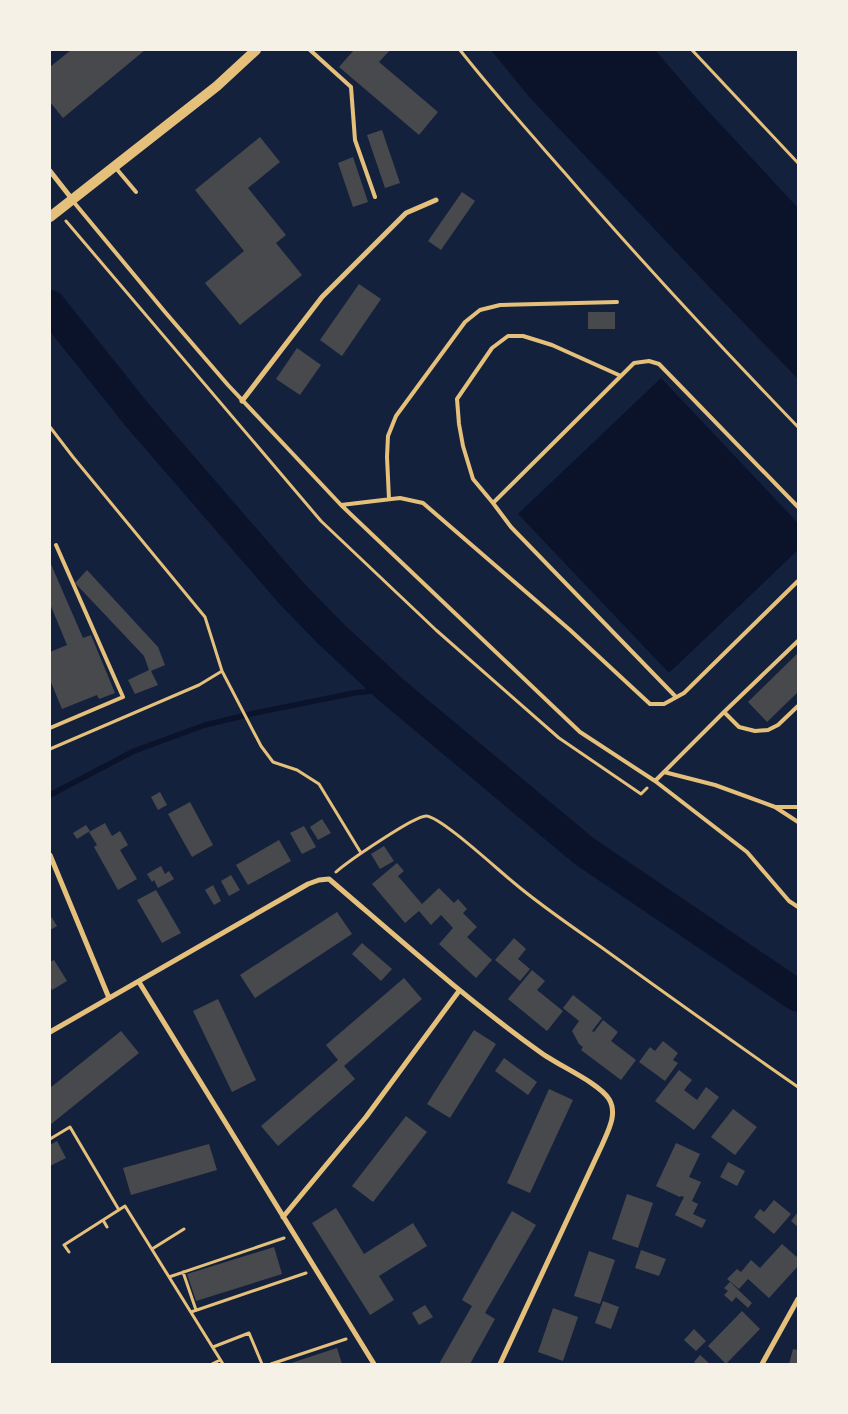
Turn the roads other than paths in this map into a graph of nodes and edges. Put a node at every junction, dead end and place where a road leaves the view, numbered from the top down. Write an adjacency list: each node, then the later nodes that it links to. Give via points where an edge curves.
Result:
1 (256, 50): 3 (main road, via 217,86)
2 (310, 50): 6 (lane, via 351,87 355,140)
3 (115, 167): 5 (lane); 7 (main road)
4 (50, 172): 7 (street)
5 (136, 192)
6 (375, 197)
7 (72, 199): 9 (main road); 12 (lane)
8 (436, 200): 12 (street, via 406,213 322,297)
9 (50, 217)
10 (617, 302): 13 (lane, via 500,305 480,310 465,322 396,416 388,436)
11 (621, 376): 14 (lane); 14 (lane, via 552,345 522,336 508,336 492,348 457,400 463,446 473,479); 16 (lane, via 634,363 649,360 659,364)
12 (242, 401): 15 (lane)
13 (389, 499): 15 (lane); 20 (lane, via 423,503 650,704 664,704)
14 (493, 503): 20 (lane, via 511,528)
15 (341, 505): 25 (lane, via 580,732)
16 (798, 507)
17 (56, 545): 23 (lane, via 123,697)
18 (798, 581): 20 (lane, via 684,693)
19 (798, 641): 22 (lane)
20 (676, 697)
21 (798, 706): 22 (lane, via 778,726 768,730 739,727)
22 (724, 712): 24 (lane)
23 (50, 728)
24 (664, 772): 25 (lane); 26 (lane, via 715,785)
25 (655, 781): 30 (lane, via 747,852 789,901)
26 (775, 807): 27 (lane); 28 (lane)
27 (798, 807)
28 (798, 822)
29 (50, 855): 33 (street)
30 (798, 907)
31 (139, 982): 32 (street, via 308,884 328,879); 33 (street); 35 (street)
32 (460, 991): 35 (street, via 366,1117); 38 (street, via 541,1054 595,1086 609,1099 613,1112 602,1145)
33 (109, 998): 34 (street)
34 (50, 1032)
35 (283, 1217): 37 (street)
36 (798, 1299): 39 (street)
37 (374, 1364)
38 (500, 1364)
39 (762, 1364)

